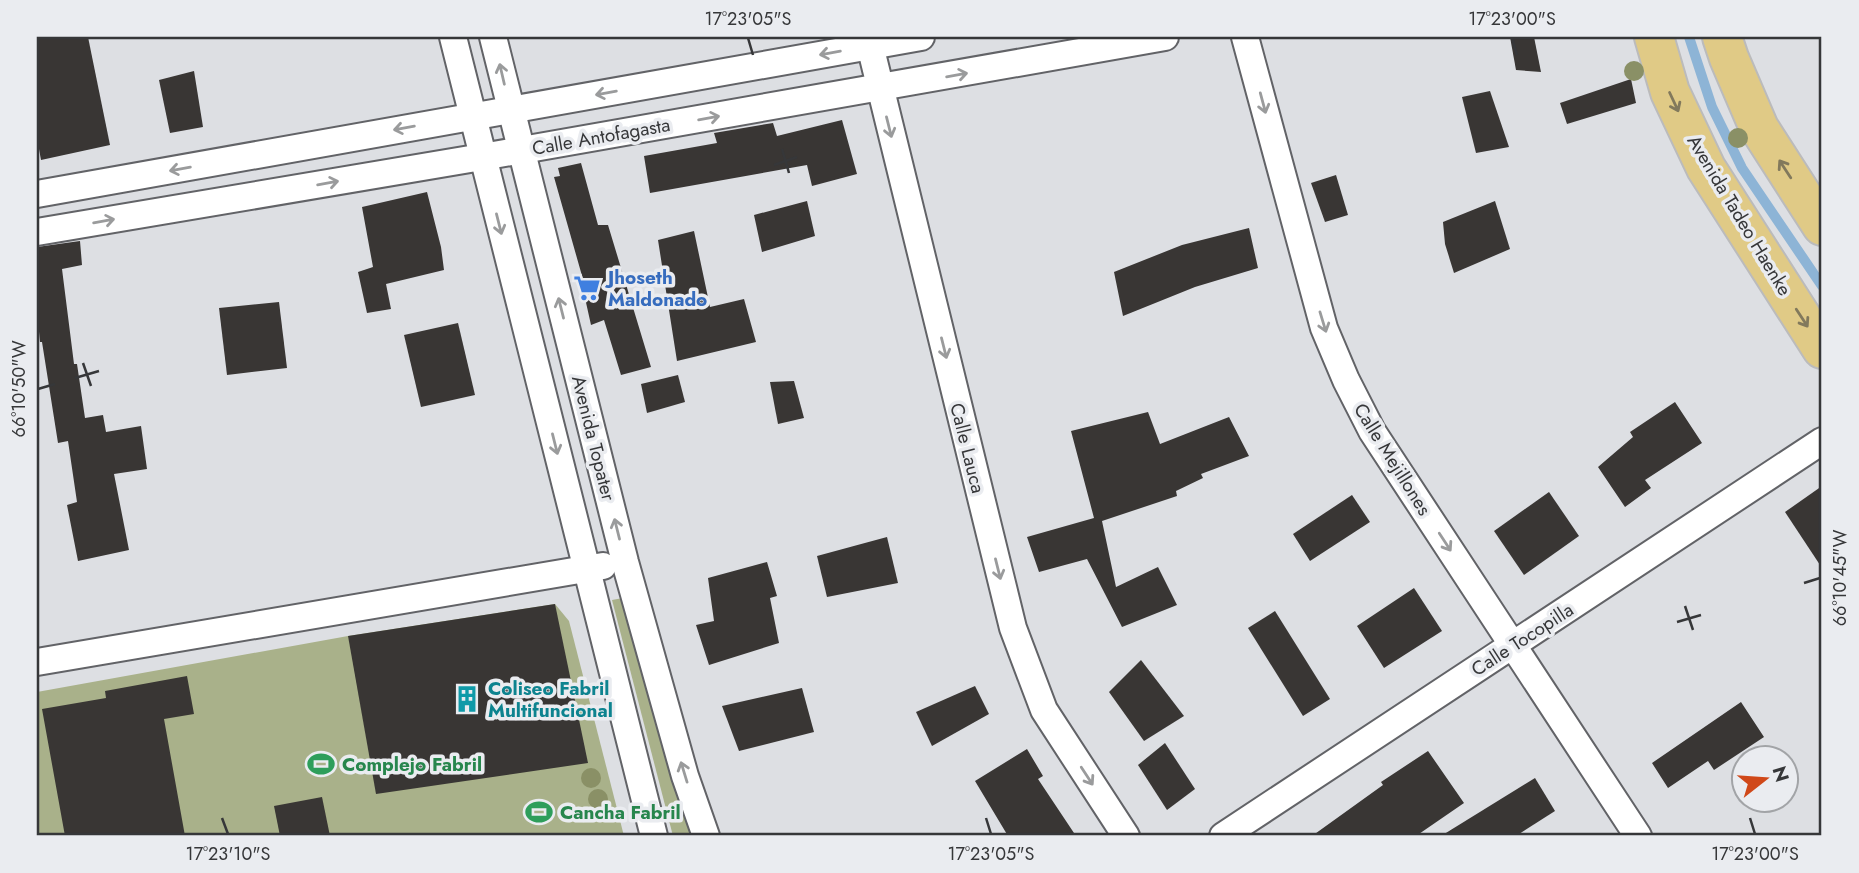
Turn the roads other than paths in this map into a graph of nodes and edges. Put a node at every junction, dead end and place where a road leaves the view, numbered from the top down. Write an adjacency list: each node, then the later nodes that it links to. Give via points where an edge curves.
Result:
1 (453, 37): 11 (street, Avenida Topater)
2 (493, 37): 10 (street, Avenida Topater, one-way to 2)
3 (921, 37): 8 (street)
4 (1165, 37): 9 (street, Calle Antofagasta, one-way to 4)
5 (1245, 37): 21 (street, Calle Mejillones, one-way to 21, via 1324,328 1346,380 1372,431)
6 (1654, 37): 17 (main road, Avenida Tadeo Haenke, one-way to 17, via 1670,92 1706,168)
7 (1722, 37): 15 (main road, one-way to 7, via 1759,128)
8 (869, 41): 9 (street, Calle Lauca); 10 (street, one-way to 10)
9 (880, 89): 12 (street, Calle Antofagasta, one-way to 9); 25 (street, Calle Lauca, one-way to 25, via 1013,628 1044,710)
10 (511, 111): 11 (street); 12 (street, Avenida Topater)
11 (471, 115): 13 (street, Avenida Topater); 14 (street, one-way to 14)
12 (520, 150): 13 (street, Calle Antofagasta); 19 (street, Avenida Topater, one-way to 12)
13 (482, 157): 16 (street, Calle Antofagasta, one-way to 13); 20 (street, Avenida Topater, one-way to 20)
14 (37, 194)
15 (1822, 226)
16 (37, 232)
17 (1822, 349)
18 (1822, 441): 21 (street, Calle Tocopilla)
19 (625, 562): 20 (street); 24 (street, Avenida Topater, one-way to 19)
20 (588, 570): 22 (street); 23 (street, Avenida Topater)
21 (1513, 645): 26 (street, Calle Tocopilla); 27 (street, Calle Mejillones)
22 (37, 662)
23 (654, 836)
24 (706, 836)
25 (1126, 836)
26 (1223, 836)
27 (1638, 836)

